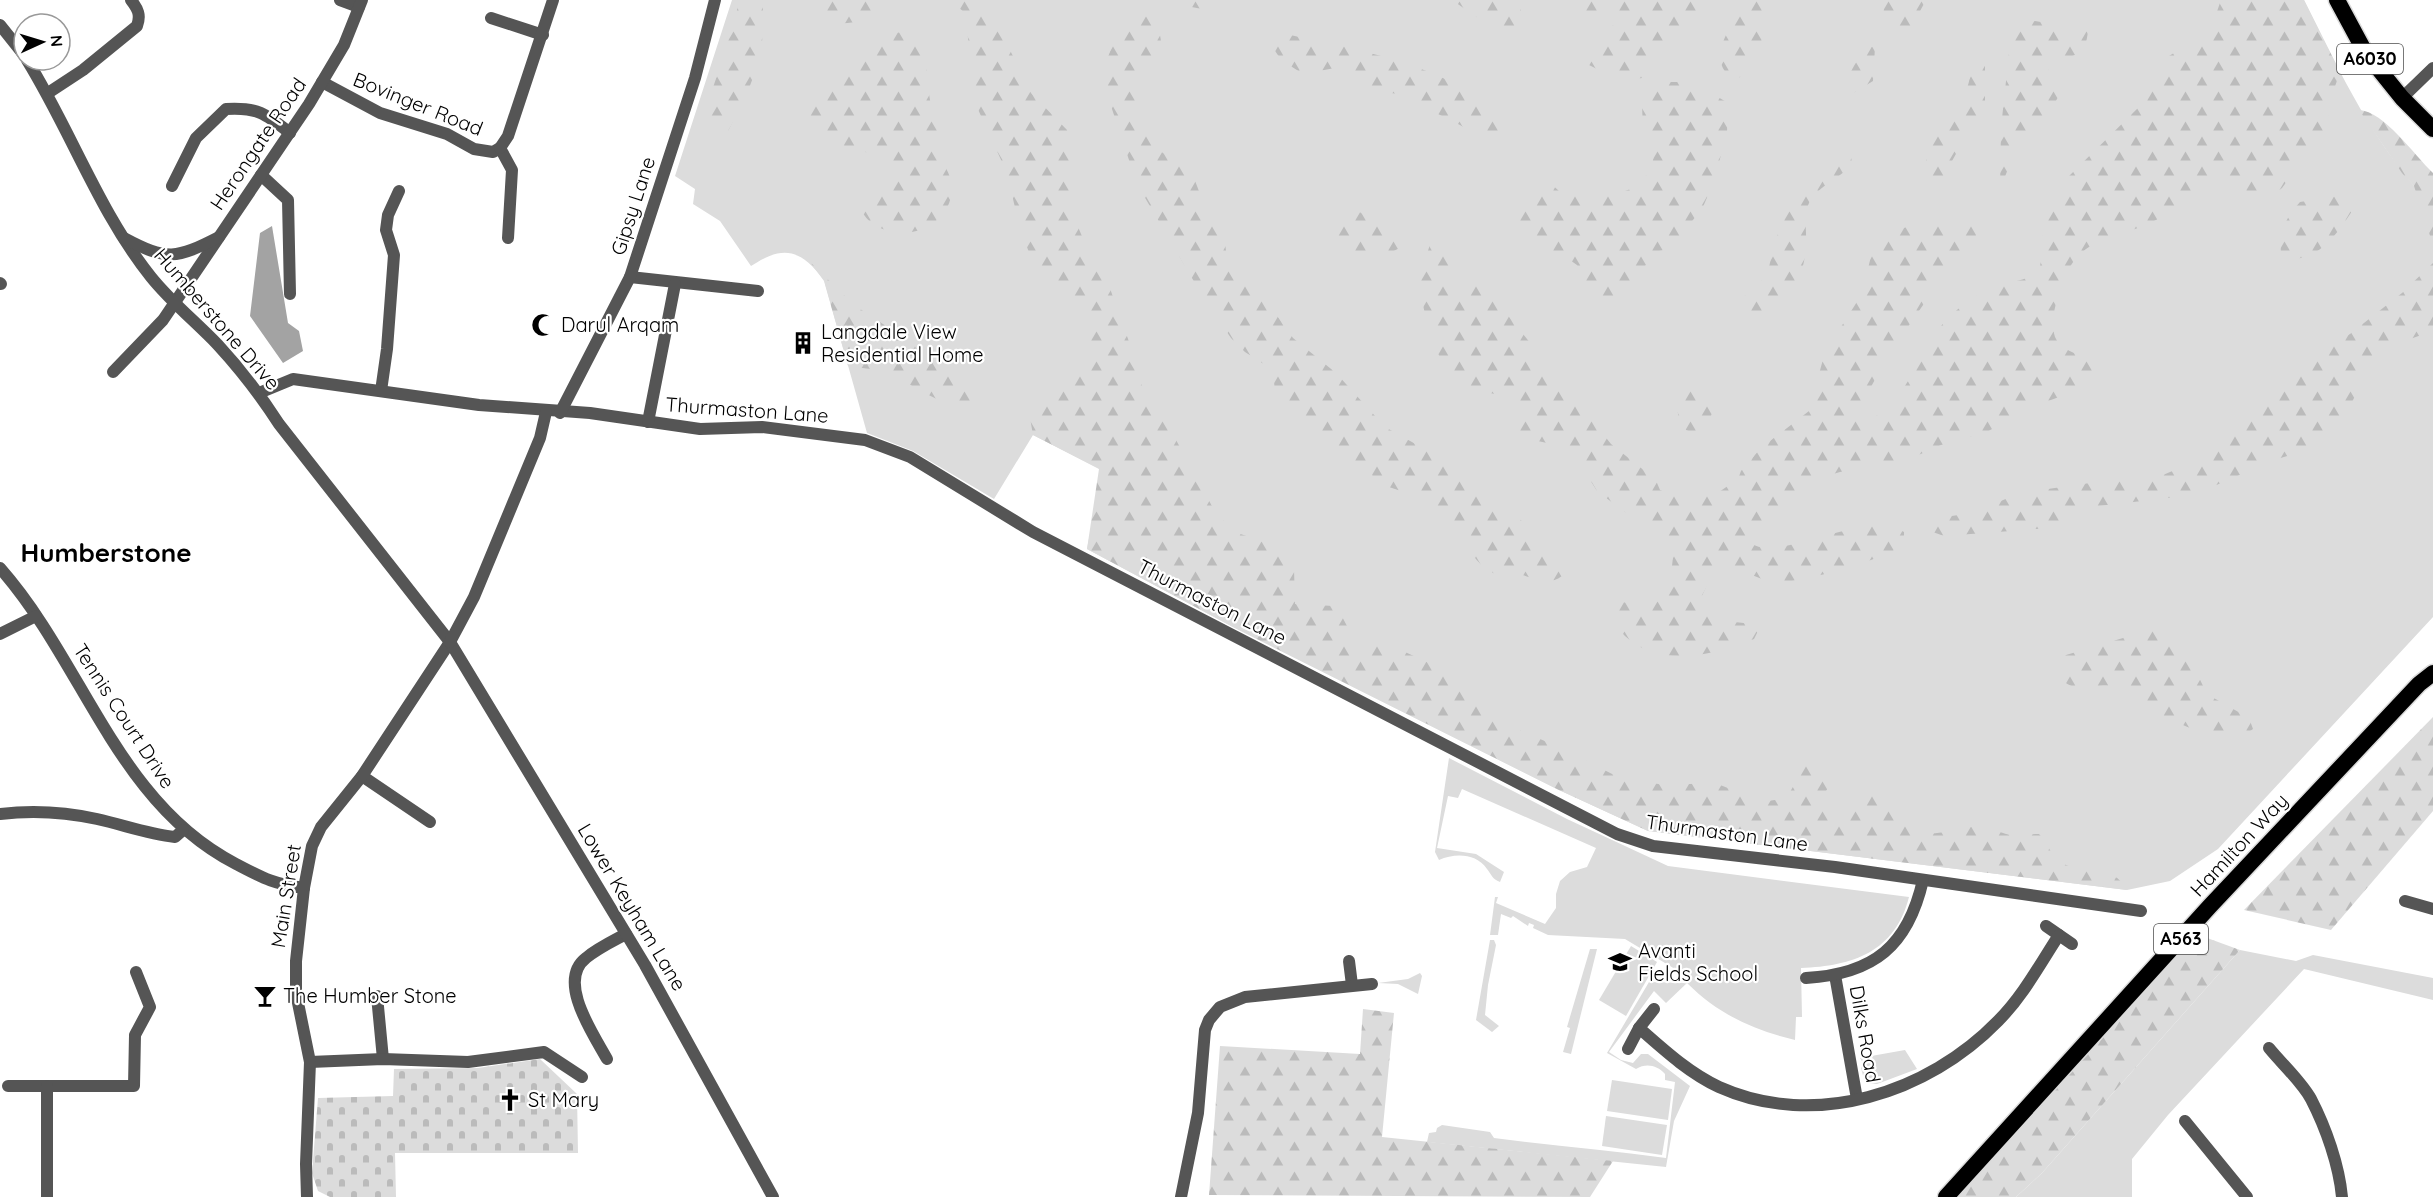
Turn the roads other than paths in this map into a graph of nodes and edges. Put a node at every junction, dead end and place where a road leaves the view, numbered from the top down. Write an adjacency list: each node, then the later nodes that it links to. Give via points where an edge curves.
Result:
1 (131, 0): 14 (street, via 138,9 137,26)
2 (340, 0): 6 (street)
3 (553, 0): 9 (street, Bovinger Road)
4 (715, 0): 26 (street, Gipsy Lane, via 695,78)
5 (2337, 0): 15 (highway, A6030, via 2365,52)
6 (360, 3): 13 (street, Herongate Road, via 344,45)
7 (491, 18): 9 (street)
8 (0, 25): 10 (street)
9 (543, 35): 19 (street, Bovinger Road, via 508,136)
10 (12, 40)
11 (2433, 68): 15 (street)
12 (35, 72): 14 (street, Humberstone Drive)
13 (322, 82): 17 (street, Herongate Road); 19 (street, Bovinger Road, via 380,113 447,134 474,149 493,152)
14 (48, 93): 24 (street, Humberstone Drive)
15 (2408, 104): 16 (highway, A6030); 18 (highway, A6030)
16 (2433, 129)
17 (290, 133): 20 (street, Herongate Road); 21 (street, via 253,108 226,108 196,138)
18 (2433, 142)
19 (500, 148): 25 (street, Bovinger Road, via 512,170)
20 (261, 175): 23 (street, Herongate Road); 29 (street, via 288,200)
21 (172, 186)
22 (399, 191): 32 (street, via 386,230 394,255)
23 (219, 237): 24 (street, via 175,256 152,253); 30 (street, Herongate Road)
24 (123, 238): 30 (street, Humberstone Drive)
25 (508, 238)
26 (630, 278): 27 (street); 35 (street, Gipsy Lane)
27 (675, 284): 28 (street); 36 (street)
28 (758, 291)
29 (290, 294)
30 (174, 303): 31 (street, Herongate Road, via 163,320); 33 (street, Humberstone Drive)
31 (113, 372)
32 (381, 391): 33 (street, Thurmaston Lane, via 293,380); 34 (street, Thurmaston Lane)
33 (259, 393): 40 (street, Humberstone Drive)
34 (546, 412): 35 (street, Thurmaston Lane); 40 (street, via 540,438 478,587)
35 (560, 412): 36 (street, Thurmaston Lane)
36 (648, 422): 48 (street, Thurmaston Lane, via 700,429 762,428 865,440 910,457 1033,532 1617,834 1653,846)
37 (0, 568): 38 (street, Tennis Court Drive)
38 (36, 616): 39 (street); 47 (street, Tennis Court Drive, via 134,775)
39 (0, 634)
40 (450, 642): 44 (street, Main Street); 54 (street, Lower Keyham Lane)
41 (2433, 664): 43 (highway, Hamilton Way / A563)
42 (2433, 673): 43 (highway, Hamilton Way / A563)
43 (2420, 684): 80 (highway, Hamilton Way / A563, via 2210,906)
44 (362, 776): 46 (street); 49 (street, Main Street, via 321,826 312,846)
45 (0, 814): 47 (street, via 33,810 65,813 138,832 175,837)
46 (430, 822)
47 (183, 830): 49 (street, Tennis Court Drive, via 225,859 273,884)
48 (1923, 880): 52 (street, Thurmaston Lane); 59 (street, via 1910,922 1894,944 1868,964)
49 (304, 888): 70 (street, Main Street, via 297,938 296,993)
50 (2405, 901): 51 (street)
51 (2433, 909)
52 (2141, 911)
53 (2046, 926): 55 (street)
54 (626, 934): 69 (street, via 584,959 575,983 583,1015); 78 (street, Lower Keyham Lane)
55 (2059, 935): 56 (street); 74 (street, via 2020,995 1978,1040 1919,1079)
56 (2072, 944)
57 (1350, 961): 62 (street)
58 (136, 972): 73 (street, via 150,1006 134,1040 134,1086)
59 (1835, 975): 60 (street); 74 (street, Dilks Road)
60 (1806, 978)
61 (1372, 984): 62 (street)
62 (1352, 985): 79 (street, via 1245,997 1225,1004 1213,1014 1205,1030 1197,1120)
63 (377, 996): 68 (street)
64 (1654, 1009): 65 (street)
65 (1639, 1028): 67 (street); 74 (street, via 1693,1072 1735,1093 1796,1106)
66 (2269, 1048): 82 (street, via 2310,1098 2331,1149)
67 (1628, 1049)
68 (383, 1059): 70 (street); 71 (street, via 468,1062 544,1052)
69 (607, 1059)
70 (310, 1062): 77 (street, Main Street)
71 (582, 1077)
72 (8, 1086): 73 (street)
73 (47, 1086): 76 (street)
74 (1857, 1099)
75 (2185, 1121): 81 (street)
76 (47, 1197)
77 (307, 1197)
78 (772, 1197)
79 (1181, 1197)
80 (1946, 1197)
81 (2247, 1197)
82 (2342, 1197)

